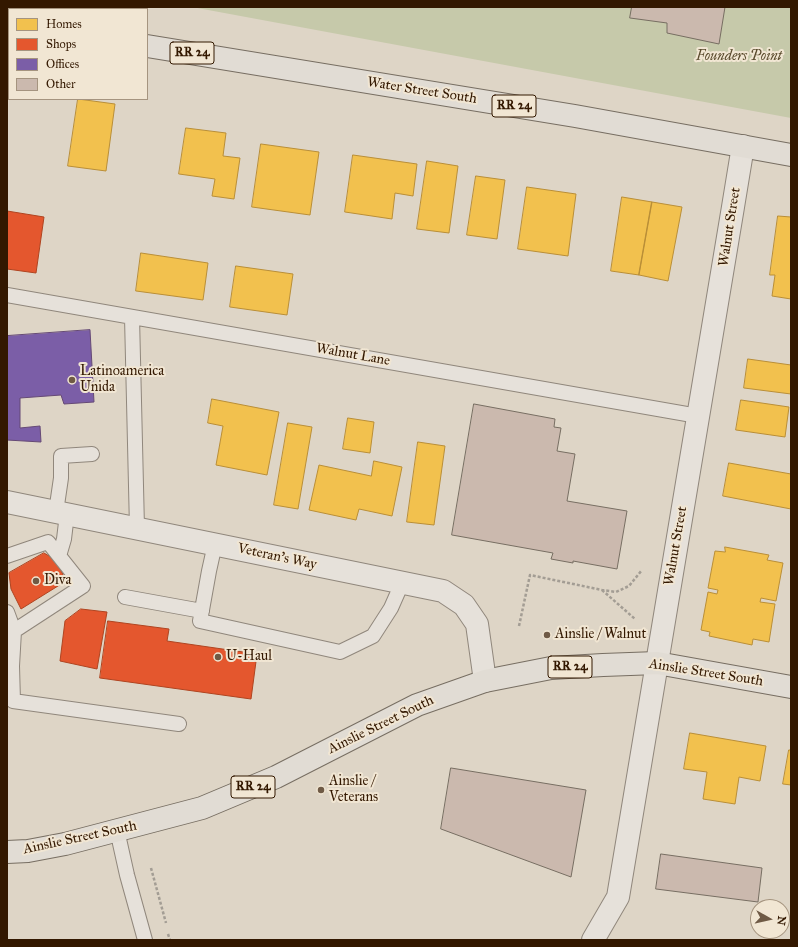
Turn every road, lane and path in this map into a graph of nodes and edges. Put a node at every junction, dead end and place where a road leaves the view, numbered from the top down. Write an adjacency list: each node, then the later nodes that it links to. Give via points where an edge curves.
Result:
1 (148, 46): 2 (main road, Water Street South / RR 24)
2 (743, 146): 3 (main road, Water Street South / RR 24); 6 (street, Walnut Street)
3 (791, 155)
4 (7, 295): 5 (lane, Walnut Lane)
5 (132, 317): 6 (lane, Walnut Lane); 10 (lane)
6 (698, 416): 23 (street, Walnut Street)
7 (92, 454): 9 (lane, via 61,456)
8 (7, 502): 9 (street, Veteran's Way)
9 (61, 513): 10 (street, Veteran's Way); 13 (lane, via 64,539)
10 (137, 528): 11 (street, Veteran's Way)
11 (215, 544): 15 (street, Veteran's Way); 18 (lane)
12 (7, 556): 13 (lane, via 48,542)
13 (59, 556): 22 (lane, via 83,586)
14 (642, 570): 16 (path, via 629,586 616,592)
15 (402, 582): 18 (lane, via 391,608 373,636 340,652 200,621); 24 (street, Veteran's Way, via 443,591 464,605 477,624)
16 (602, 590): 20 (path); 21 (path, via 530,575)
17 (125, 597): 18 (lane)
18 (202, 611)
19 (7, 612): 22 (lane)
20 (635, 619)
21 (519, 626)
22 (14, 631): 26 (lane, via 14,701)
23 (657, 663): 24 (main road, Ainslie Street South / RR 24, via 551,668); 25 (main road, Ainslie Street South / RR 24); 34 (street, Walnut Street, via 618,897)
24 (485, 681): 27 (main road, Ainslie Street South / RR 24, via 417,705 276,777 202,808)
25 (791, 687)
26 (179, 724)
27 (117, 830): 28 (main road, Ainslie Street South / RR 24, via 65,844); 32 (lane)
28 (7, 852)
29 (151, 868): 30 (path)
30 (166, 926)
31 (168, 933): 33 (path)
32 (145, 940)
33 (170, 940)
34 (593, 940)

